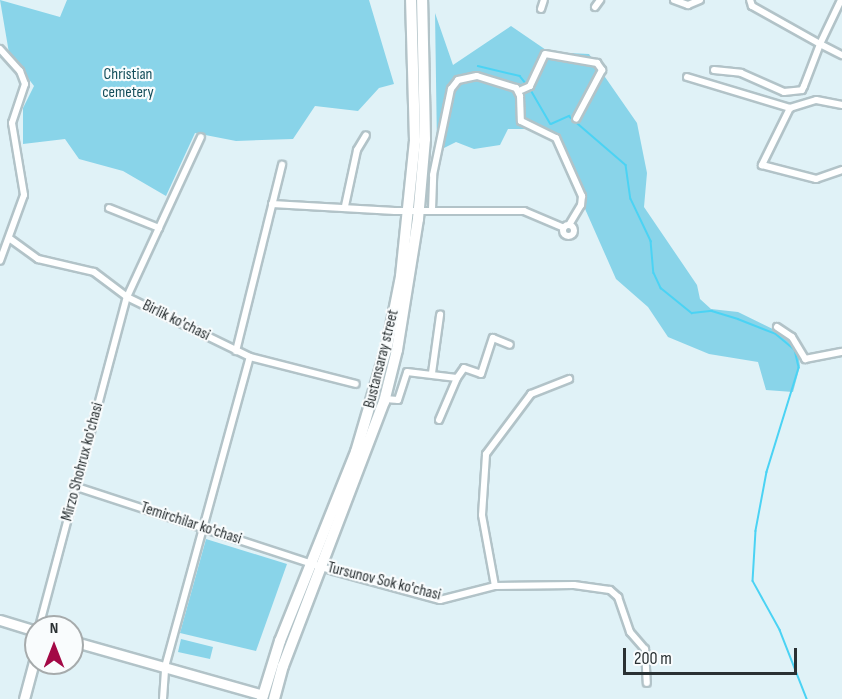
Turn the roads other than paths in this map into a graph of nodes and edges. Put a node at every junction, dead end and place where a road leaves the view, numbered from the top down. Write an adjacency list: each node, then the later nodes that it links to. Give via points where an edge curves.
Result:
1 (411, 0): 27 (main road, Bustansaray street)
2 (422, 0): 27 (main road, Bustansaray street, via 425,139)
3 (544, 0): 10 (street)
4 (600, 0): 9 (street)
5 (674, 0): 6 (street, via 688,5)
6 (700, 0)
7 (750, 0): 11 (street, via 752,6)
8 (841, 0): 11 (street)
9 (595, 7)
10 (541, 9)
11 (820, 44): 13 (street); 14 (street, via 804,86 796,92 776,89 741,73)
12 (0, 49): 30 (street, via 20,71 25,84 12,123 24,195)
13 (842, 55)
14 (714, 70)
15 (687, 77): 18 (street)
16 (519, 91): 19 (street, via 530,86 545,54 597,63 602,70); 28 (street, via 477,76 454,83 433,176); 28 (street, via 521,121 556,138 580,191 581,205 566,226 525,210)
17 (842, 105): 18 (street, via 816,100)
18 (792, 107): 23 (street, via 762,165 816,180)
19 (576, 119)
20 (366, 135): 25 (street, via 356,156)
21 (201, 137): 29 (street, Mirzo Shohrux ko'chasi)
22 (282, 165): 24 (street)
23 (842, 170)
24 (272, 204): 25 (street); 36 (street)
25 (345, 206): 27 (street)
26 (109, 208): 29 (street)
27 (414, 209): 28 (street); 43 (main road, Bustansaray street, via 408,289); 47 (main road, Bustansaray street, via 375,390 356,453)
28 (432, 210)
29 (159, 228): 32 (street, Mirzo Shohrux ko'chasi)
30 (9, 238): 31 (street); 32 (street, Birlik ko'chasi, via 38,259 94,272)
31 (0, 261)
32 (127, 297): 36 (street, Birlik ko'chasi); 45 (street, Mirzo Shohrux ko'chasi)
33 (440, 315): 39 (street)
34 (777, 327): 37 (street, via 792,337 805,359)
35 (510, 345): 40 (street, via 495,337 483,373 462,368)
36 (236, 351): 38 (street, Birlik ko'chasi)
37 (842, 352)
38 (250, 357): 42 (street, Birlik ko'chasi); 46 (street)
39 (432, 373): 40 (street); 43 (street, via 407,372 398,400)
40 (457, 378): 44 (street)
41 (569, 379): 48 (street, via 531,394 486,454 482,515)
42 (356, 384)
43 (385, 399): 47 (main road, Bustansaray street)
44 (439, 420)
45 (77, 488): 46 (street, Temirchilar ko'chasi); 49 (street, Mirzo Shohrux ko'chasi)
46 (201, 527): 47 (street, Temirchilar ko'chasi); 53 (street)
47 (313, 563): 48 (street, Tursunov Sok ko'chasi, via 441,600); 56 (main road, Bustansaray street, via 280,641); 59 (main road, Bustansaray street)
48 (495, 586): 55 (street, Tursunov Sok ko'chasi, via 574,585 614,593 630,632 645,649)
49 (42, 615)
50 (0, 620): 51 (main road)
51 (24, 627)
52 (84, 644): 53 (main road)
53 (165, 667): 56 (main road); 58 (street)
54 (30, 675): 57 (main road)
55 (647, 683)
56 (262, 697)
57 (24, 699)
58 (163, 699)
59 (274, 699)

